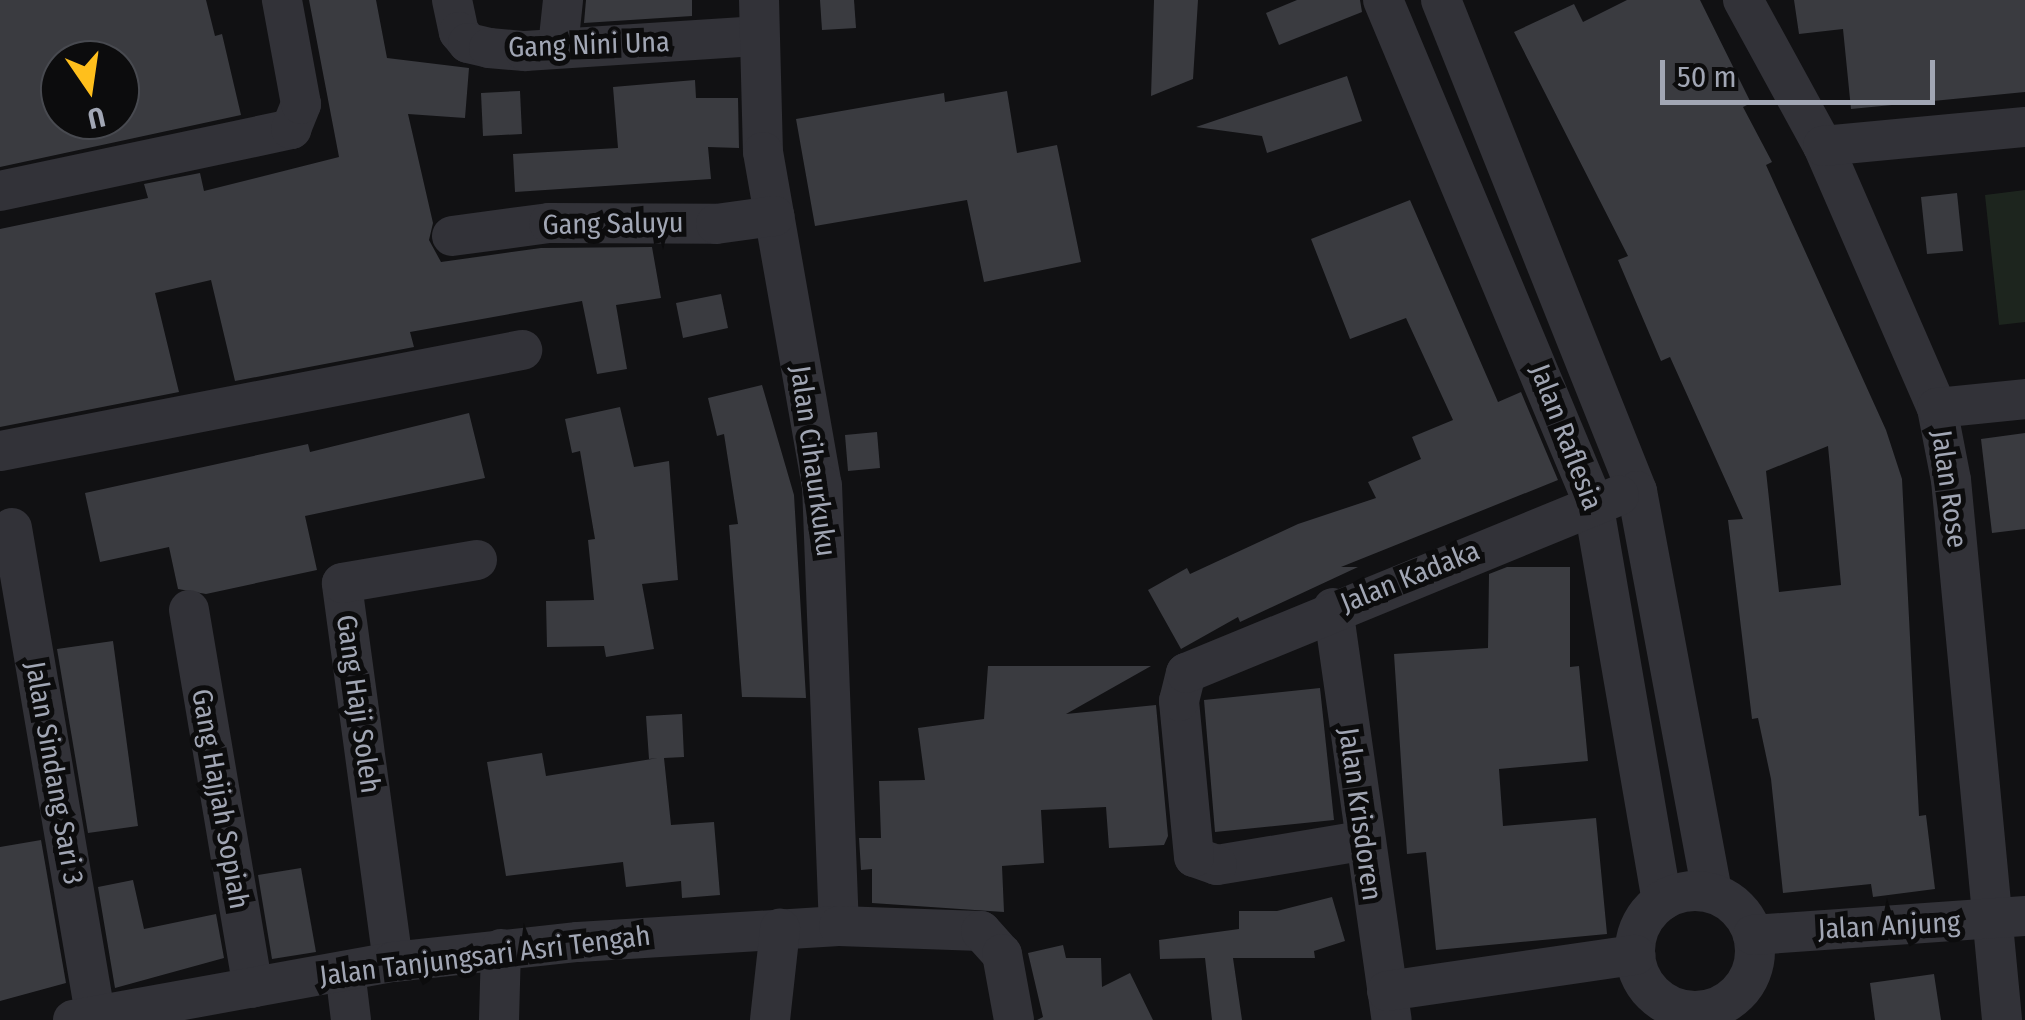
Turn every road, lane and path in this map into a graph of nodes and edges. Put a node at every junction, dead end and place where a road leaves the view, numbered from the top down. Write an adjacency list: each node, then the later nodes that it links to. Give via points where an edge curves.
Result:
1 (282, 0): 11 (street, via 301,104 291,129)
2 (452, 0): 8 (street, Gang Nini Una, via 468,42 525,52)
3 (564, 0): 8 (street)
4 (1383, 0): 19 (street, Jalan Raflesia)
5 (1441, 0): 18 (street, Jalan Raflesia)
6 (1743, 0): 10 (street, Jalan Rose)
7 (757, 18): 8 (street, Gang Nini Una); 12 (street, Jalan Cihaurkuku)
8 (558, 48)
9 (2025, 127): 10 (street)
10 (1823, 146): 16 (street, Jalan Rose)
11 (0, 191)
12 (774, 216): 13 (street, Gang Saluyu, via 716,224 549,223); 28 (street, Jalan Cihaurkuku, via 822,485)
13 (452, 236)
14 (522, 350): 17 (street)
15 (2025, 398): 16 (street)
16 (1936, 408): 27 (street, Jalan Rose)
17 (0, 451)
18 (1637, 490): 19 (street, Jalan Kadaka); 25 (street, Jalan Raflesia)
19 (1594, 502): 22 (street, Jalan Kadaka); 26 (street, Jalan Raflesia)
20 (12, 528): 40 (street, Jalan Sindang Sari 3)
21 (477, 560): 33 (street, Gang Haji Soleh, via 342,583)
22 (1333, 608): 24 (street, Jalan Krisdoren); 24 (street, Jalan Kadaka, via 1186,674 1180,701 1194,857 1218,865)
23 (189, 610): 35 (street, Gang Hajjah Sopiah)
24 (1361, 841): 36 (street, Jalan Krisdoren)
25 (1712, 894): 26 (street, via 1678,893); 30 (street, via 1730,902)
26 (1662, 900): 32 (street, via 1641,924)
27 (2010, 918): 30 (street, Jalan Anjung); 45 (street, Jalan Rose)
28 (839, 926): 29 (street, Jalan Tanjungsari Asri Tengah); 44 (street, Jalan Tanjungsari Asri Tengah, via 966,927 993,939 1008,968)
29 (780, 929): 31 (street, Jalan Tanjungsari Asri Tengah); 43 (street)
30 (1753, 934): 38 (street, via 1755,960)
31 (501, 949): 33 (street, Jalan Tanjungsari Asri Tengah); 42 (street)
32 (1635, 955): 36 (street); 37 (street)
33 (393, 962): 34 (street, Jalan Tanjungsari Asri Tengah)
34 (345, 971): 35 (street, Jalan Tanjungsari Asri Tengah); 41 (street)
35 (254, 988): 39 (street, Jalan Tanjungsari Asri Tengah)
36 (1389, 1006)
37 (1661, 1010): 38 (street)
38 (1727, 1011)
39 (159, 1014): 40 (street, Jalan Tanjungsari Asri Tengah)
40 (84, 1018)
41 (351, 1020)
42 (499, 1020)
43 (770, 1020)
44 (1014, 1020)
45 (2002, 1020)

